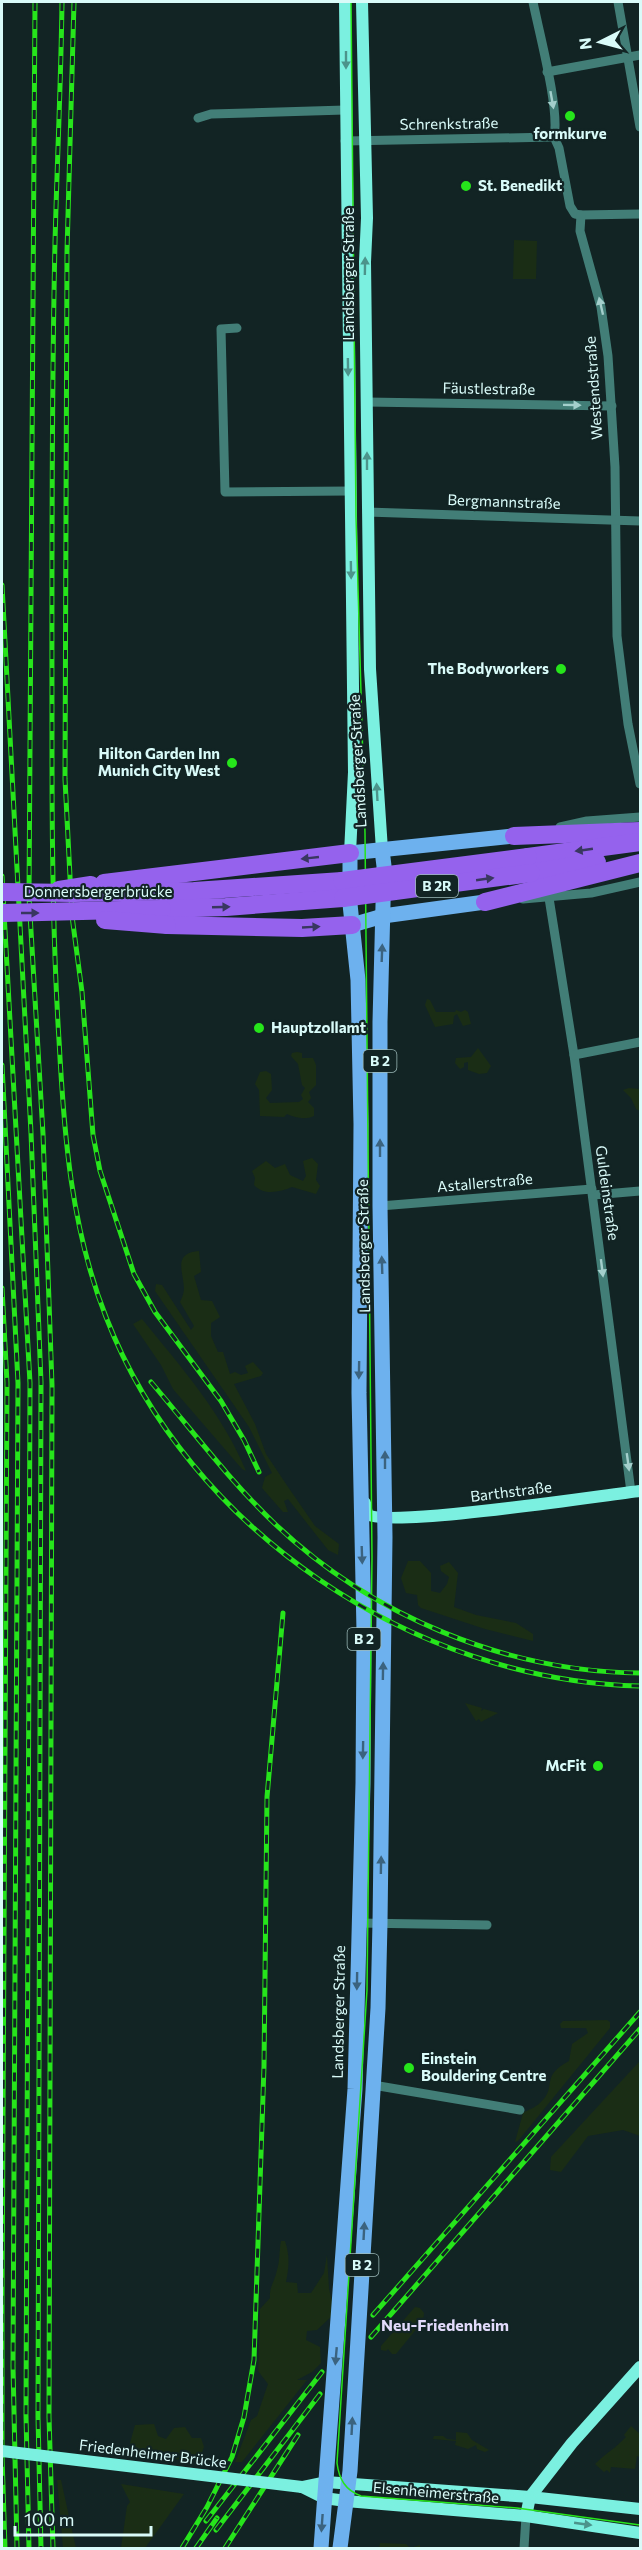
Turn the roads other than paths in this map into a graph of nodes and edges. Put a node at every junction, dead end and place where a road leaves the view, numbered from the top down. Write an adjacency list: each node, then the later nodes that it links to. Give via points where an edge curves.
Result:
1 (345, 2): 8 (main road, Landsberger Straße, one-way to 8)
2 (362, 2): 13 (main road, Landsberger Straße)
3 (533, 2): 7 (street, Westendstraße)
4 (618, 2): 6 (street)
5 (640, 55): 6 (street)
6 (627, 58): 7 (street); 10 (street)
7 (547, 72): 11 (street, Westendstraße, one-way to 11, via 556,127)
8 (345, 110): 9 (street); 12 (main road, Landsberger Straße)
9 (198, 117)
10 (640, 127)
11 (554, 137): 13 (street, Schrenkstraße); 15 (street, Westendstraße, via 570,206)
12 (345, 141): 13 (street, Schrenkstraße); 19 (main road, Landsberger Straße, one-way to 19)
13 (366, 141): 17 (main road, Landsberger Straße, one-way to 13)
14 (640, 214): 15 (street)
15 (580, 218): 18 (street, Westendstraße, one-way to 15, via 601,307 583,244)
16 (237, 328): 19 (street, via 221,329 225,492)
17 (366, 402): 18 (street, Fäustlestraße, one-way to 18); 20 (main road, Landsberger Straße, one-way to 17)
18 (612, 406): 21 (street, Westendstraße)
19 (350, 491): 29 (main road, Landsberger Straße, one-way to 29, via 354,772)
20 (367, 512): 21 (street, Bergmannstraße); 28 (main road, Landsberger Straße, one-way to 20, via 370,669)
21 (615, 520): 22 (street, Bergmannstraße); 23 (street, Westendstraße, via 617,636 627,724)
22 (640, 521)
23 (640, 784)
24 (640, 817): 26 (street, via 587,821)
25 (640, 831): 26 (highway)
26 (514, 836): 28 (main road)
27 (640, 842): 32 (highway, B 2R, one-way to 32)
28 (382, 850): 29 (main road); 40 (main road, Landsberger Straße)
29 (350, 854): 35 (highway, one-way to 35, bridge); 41 (main road, Landsberger Straße / B 2)
30 (640, 855): 32 (highway, B 2R)
31 (640, 863): 37 (highway)
32 (530, 865): 35 (highway, Donnersbergerbrücke / B 2R, bridge, via 194,891); 39 (highway, B 2R, one-way to 32, bridge, via 290,903 390,893)
33 (640, 882): 36 (street)
34 (2, 892): 35 (highway, Donnersbergerbrücke / B 2R, bridge)
35 (46, 892)
36 (549, 898): 37 (street); 43 (street, Guldeinstraße)
37 (485, 902): 40 (main road)
38 (2, 913): 39 (highway, Donnersbergerbrücke / B 2R, one-way to 39, bridge)
39 (59, 913): 41 (highway, one-way to 41, bridge, via 190,926)
40 (383, 916): 41 (main road); 46 (main road, Landsberger Straße / B 2, one-way to 40)
41 (352, 925): 47 (main road, Landsberger Straße / B 2, one-way to 47, via 358,980)
42 (640, 1042): 43 (street)
43 (574, 1055): 45 (street, Guldeinstraße)
44 (640, 1191): 45 (street, Astallerstraße)
45 (592, 1192): 46 (street, Astallerstraße); 48 (street, Guldeinstraße, one-way to 48)
46 (380, 1206): 49 (main road, Landsberger Straße / B 2, one-way to 46)
47 (360, 1475): 49 (main road, Landsberger Straße, via 367,1514); 50 (main road, Landsberger Straße / B 2, one-way to 50, via 364,1631)
48 (636, 1492): 49 (main road, Barthstraße)
49 (385, 1519): 51 (main road, Landsberger Straße / B 2, one-way to 49)
50 (358, 1923): 51 (street); 57 (main road, Landsberger Straße / B 2, one-way to 57, via 357,2053)
51 (380, 1923): 52 (street); 53 (main road, Landsberger Straße / B 2)
52 (487, 1924)
53 (373, 2085): 54 (street); 58 (main road, Landsberger Straße / B 2, one-way to 53)
54 (520, 2110)
55 (640, 2367): 61 (main road, via 572,2443)
56 (2, 2451): 59 (main road, Friedenheimer Brücke, bridge)
57 (326, 2482): 58 (main road, Friedenheimer Brücke); 59 (main road, Friedenheimer Brücke); 60 (main road, Landsberger Straße / B 2)
58 (348, 2484): 61 (main road, Elsenheimerstraße); 62 (main road, Landsberger Straße / B 2)
59 (302, 2487): 60 (main road, Friedenheimer Brücke)
60 (324, 2498): 62 (main road, Elsenheimerstraße); 66 (main road, Landsberger Straße / B 2, one-way to 66)
61 (530, 2498): 63 (main road, Elsenheimerstraße); 64 (main road)
62 (346, 2501): 64 (main road, Elsenheimerstraße); 67 (main road, Landsberger Straße / B 2)
63 (640, 2510)
64 (526, 2516): 65 (main road, Elsenheimerstraße, one-way to 65); 68 (street)
65 (640, 2532)
66 (321, 2548)
67 (340, 2548)
68 (524, 2548)

